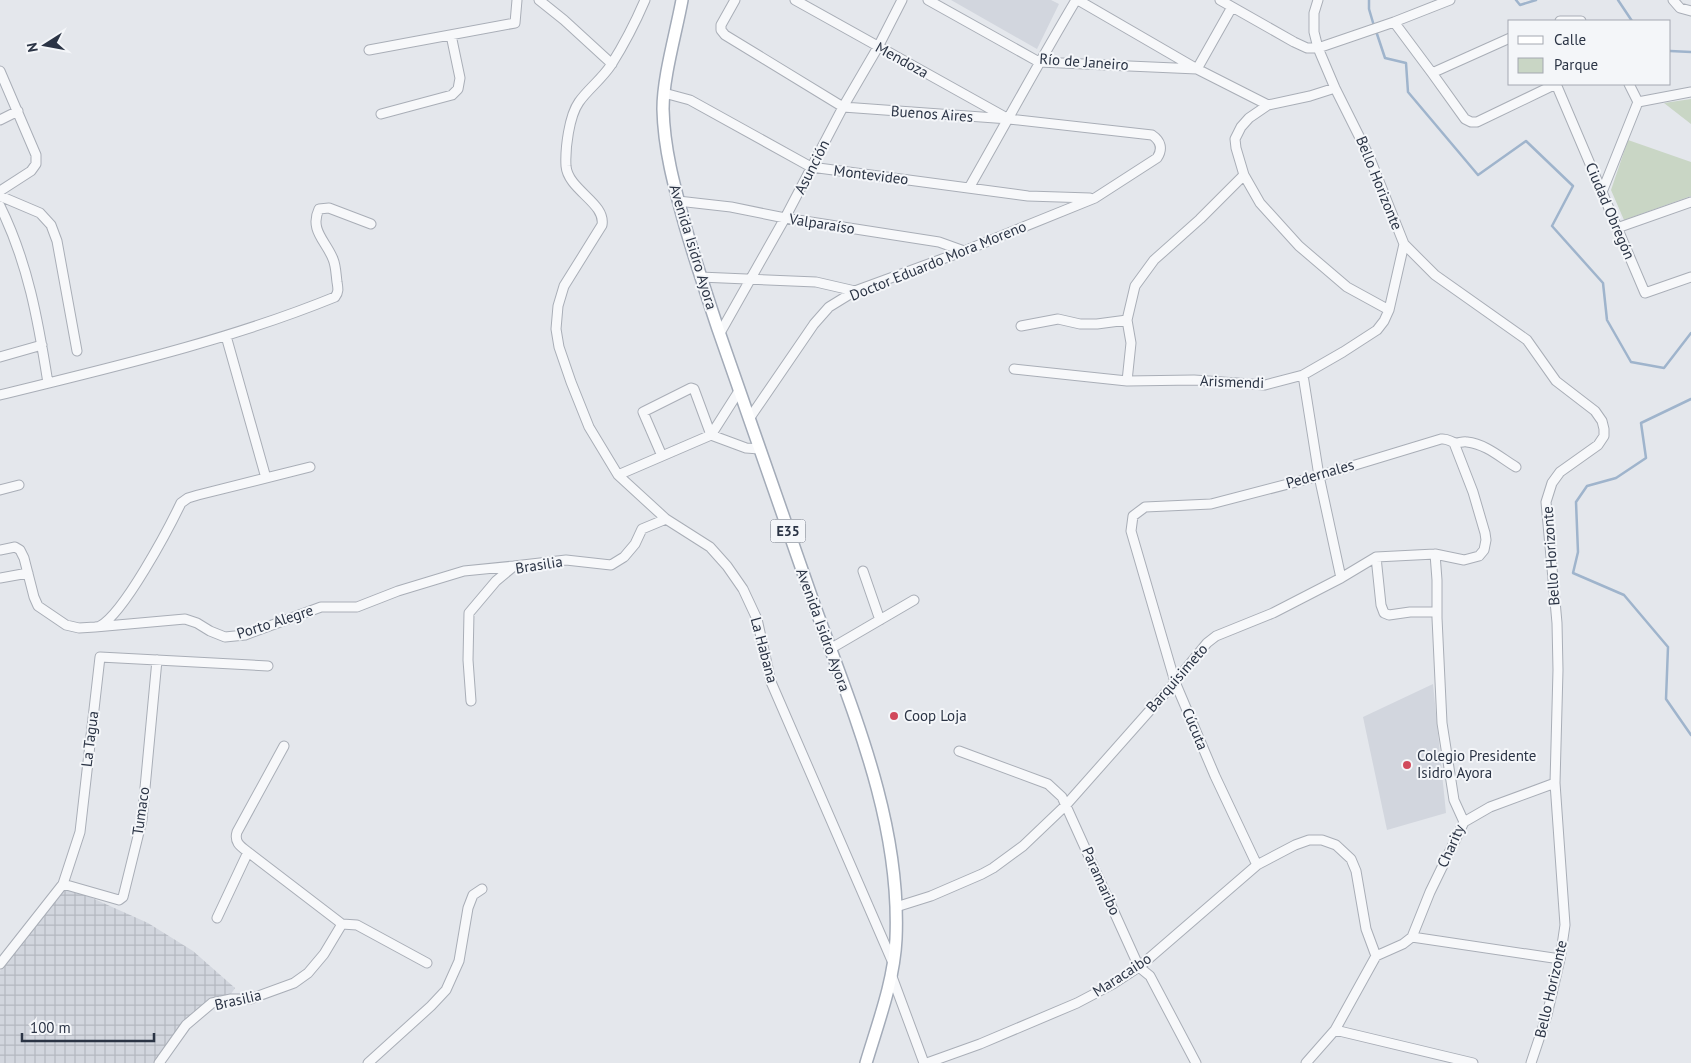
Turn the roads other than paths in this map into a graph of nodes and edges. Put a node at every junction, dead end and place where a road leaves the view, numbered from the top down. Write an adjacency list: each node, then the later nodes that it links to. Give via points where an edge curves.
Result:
1 (517, 0): 17 (street, via 514,23)
2 (539, 0): 23 (street)
3 (682, 0): 32 (main road, Avenida Isidro Ayora / E35)
4 (735, 0): 35 (street, Buenos Aires, via 721,26 725,35)
5 (795, 0): 19 (street, Mendoza)
6 (902, 0): 19 (street, Asunción)
7 (928, 0): 22 (street, Río de Janeiro)
8 (1077, 0): 22 (street); 24 (street)
9 (1220, 0): 14 (street)
10 (1318, 0): 20 (street, Bello Horizonte, via 1314,32)
11 (1450, 0): 16 (street)
12 (1672, 0): 15 (street, via 1680,8)
13 (641, 2): 23 (street, La Habana)
14 (1232, 7): 20 (street, via 1294,42 1307,48); 24 (street)
15 (1691, 11)
16 (1394, 22): 20 (street); 26 (street)
17 (451, 35): 21 (street); 37 (street, via 460,78 458,89 452,95)
18 (1508, 39): 26 (street)
19 (878, 47): 35 (street, Asunción); 39 (street, Mendoza)
20 (1318, 48): 30 (street, Bello Horizonte)
21 (368, 50)
22 (1039, 62): 24 (street, Río de Janeiro); 39 (street)
23 (612, 64): 81 (street, La Habana, via 574,111 566,155 567,174 599,210 602,225 564,286 556,329 559,347 589,426)
24 (1196, 69): 34 (street)
25 (0, 71): 36 (street)
26 (1432, 73): 27 (street, via 1465,119 1471,122)
27 (1554, 85)
28 (1556, 85): 45 (street, Ciudad Obregón)
29 (1630, 85): 33 (street)
30 (1335, 88): 34 (street); 54 (street, Bello Horizonte, via 1369,156)
31 (1691, 92): 33 (street)
32 (664, 93): 41 (street, Montevideo, via 690,100); 48 (main road, Avenida Isidro Ayora / E35, via 667,156)
33 (1638, 102): 45 (street)
34 (1268, 105): 42 (street, via 1249,118 1237,133 1236,148)
35 (843, 107): 39 (street, Buenos Aires); 41 (street, Asunción)
36 (18, 111): 38 (street); 44 (street, via 36,154 36,164 31,171)
37 (381, 114)
38 (0, 120)
39 (1009, 120): 40 (street, Buenos Aires, via 1152,135); 43 (street)
40 (1161, 145): 47 (street, Doctor Eduardo Mora Moreno, via 1157,158)
41 (811, 167): 43 (street, Montevideo); 51 (street, Asunción)
42 (1244, 175): 60 (street, via 1260,203 1299,246 1348,287); 61 (street, via 1154,260 1135,286)
43 (969, 188): 47 (street, Montevideo, via 1028,196)
44 (0, 191)
45 (1602, 192): 53 (street, Ciudad Obregón)
46 (0, 196): 66 (street, via 40,213 51,225 57,241)
47 (1095, 198): 55 (street, Doctor Eduardo Mora Moreno)
48 (678, 201): 51 (street, Valparaíso); 56 (main road, Avenida Isidro Ayora / E35)
49 (1691, 202): 53 (street)
50 (0, 206): 65 (street, via 28,275)
51 (785, 218): 55 (street, Valparaíso, via 939,242); 58 (street, Asunción)
52 (371, 224): 64 (street, via 329,208 319,209 316,230 333,258 337,295)
53 (1617, 228): 57 (street, Ciudad Obregón, via 1645,293)
54 (1404, 244): 60 (street, Arismendi); 107 (street, Bello Horizonte, via 1435,275 1527,340 1556,381 1595,411 1602,421 1604,436 1598,445 1560,472 1552,483 1546,502 1557,623)
55 (964, 251): 59 (street, Doctor Eduardo Mora Moreno)
56 (700, 277): 58 (street); 63 (main road, Avenida Isidro Ayora / E35)
57 (1691, 277)
58 (751, 280): 59 (street, via 816,282); 63 (street, Asunción)
59 (855, 291): 74 (street, Doctor Eduardo Mora Moreno, via 829,306 814,324)
60 (1389, 310): 69 (street, Arismendi, via 1377,330)
61 (1127, 320): 62 (street, via 1088,324 1058,319); 70 (street, via 1131,342)
62 (1021, 326)
63 (720, 333): 72 (main road, Avenida Isidro Ayora / E35)
64 (226, 336): 71 (street); 83 (street)
65 (42, 345): 67 (street); 71 (street)
66 (77, 352)
67 (0, 357)
68 (1014, 369): 70 (street, Arismendi)
69 (1303, 375): 70 (street, Arismendi, via 1265,385 1194,380); 82 (street)
70 (1127, 381)
71 (48, 383): 73 (street)
72 (739, 391): 74 (main road, Avenida Isidro Ayora / E35); 75 (street)
73 (0, 395)
74 (749, 420): 77 (main road, Avenida Isidro Ayora / E35)
75 (711, 435): 77 (street); 78 (street); 78 (street, via 694,389 690,388 643,412)
76 (1454, 443): 80 (street, Pedernales, via 1466,442 1485,447); 82 (street, Pedernales, via 1441,439); 89 (street, Barquisimeto, via 1473,492 1486,540 1484,550 1471,559)
77 (759, 450): 100 (main road, Avenida Isidro Ayora / E35)
78 (662, 456): 81 (street)
79 (310, 466): 83 (street)
80 (1516, 467)
81 (618, 475): 86 (street, La Habana)
82 (1319, 476): 87 (street, Pedernales, via 1211,504 1145,507 1133,516); 95 (street)
83 (266, 478): 99 (street, via 181,502 130,593)
84 (19, 485): 85 (street)
85 (0, 490)
86 (666, 519): 91 (street, Brasilia, via 642,528 635,544 624,557 611,565 566,560); 123 (street, La Habana, via 710,547 743,589 757,619 772,682)
87 (1130, 531): 103 (street, Cúcuta)
88 (0, 550): 93 (street, Porto Alegre, via 15,547 20,550)
89 (1435, 554): 90 (street, Barquisimeto); 97 (street, Charity)
90 (1376, 557): 95 (street, Barquisimeto); 97 (street, via 1384,613)
91 (514, 566): 99 (street, Porto Alegre, via 464,571 357,607 321,608 245,635 225,637 197,622 185,620); 104 (street, Brasilia, via 496,581 469,613)
92 (863, 571): 98 (street)
93 (28, 573): 94 (street); 99 (street, Porto Alegre, via 38,606 66,625)
94 (0, 578)
95 (1341, 578): 103 (street, Barquisimeto, via 1273,613 1216,636)
96 (914, 600): 98 (street)
97 (1437, 612): 109 (street, Charity, via 1442,723 1454,800)
98 (880, 620): 100 (street)
99 (97, 627)
100 (830, 649): 114 (main road, Avenida Isidro Ayora / E35, via 879,791 893,865)
101 (157, 660): 102 (street, La Tagua); 112 (street, La Tagua, via 100,657 80,832); 112 (street, Tumaco, via 142,820 123,897 118,900)
102 (268, 666)
103 (1175, 682): 108 (street, Barquisimeto); 111 (street, Cúcuta)
104 (471, 701)
105 (284, 746): 110 (street, via 237,832 238,844)
106 (959, 751): 108 (street, Paramaribo, via 1048,784)
107 (1554, 783): 109 (street, via 1490,807); 119 (street, Bello Horizonte, via 1565,914)
108 (1066, 805): 114 (street, Barquisimeto, via 1023,846 993,868); 122 (street, Paramaribo)
109 (1464, 822): 117 (street, Charity)
110 (248, 852): 115 (street); 116 (street)
111 (1257, 865): 118 (street, Maracaibo, via 1309,840 1322,840 1344,851 1356,870 1366,929); 122 (street, Maracaibo)
112 (63, 884): 121 (street, La Tagua)
113 (482, 889): 126 (street, via 473,894 468,908 459,961 446,990)
114 (896, 908): 123 (main road, Avenida Isidro Ayora / E35)
115 (217, 918)
116 (342, 924): 120 (street, via 357,925); 125 (street, Brasilia, via 308,973 294,983 250,998 212,1003 186,1025)
117 (1412, 937): 118 (street); 119 (street)
118 (1376, 956): 124 (street)
119 (1560, 959): 132 (street, Bello Horizonte, via 1547,1015)
120 (427, 963)
121 (0, 964)
122 (1139, 967): 128 (street, Maracaibo, via 1077,1003 980,1044); 129 (street, Paramaribo, via 1150,976)
123 (892, 968): 127 (main road, Avenida Isidro Ayora / E35); 128 (street, La Habana)
124 (1335, 1030): 130 (street); 131 (street)
125 (160, 1063)
126 (368, 1063)
127 (866, 1063)
128 (925, 1063)
129 (1196, 1063)
130 (1306, 1063)
131 (1473, 1063)
132 (1531, 1063)

